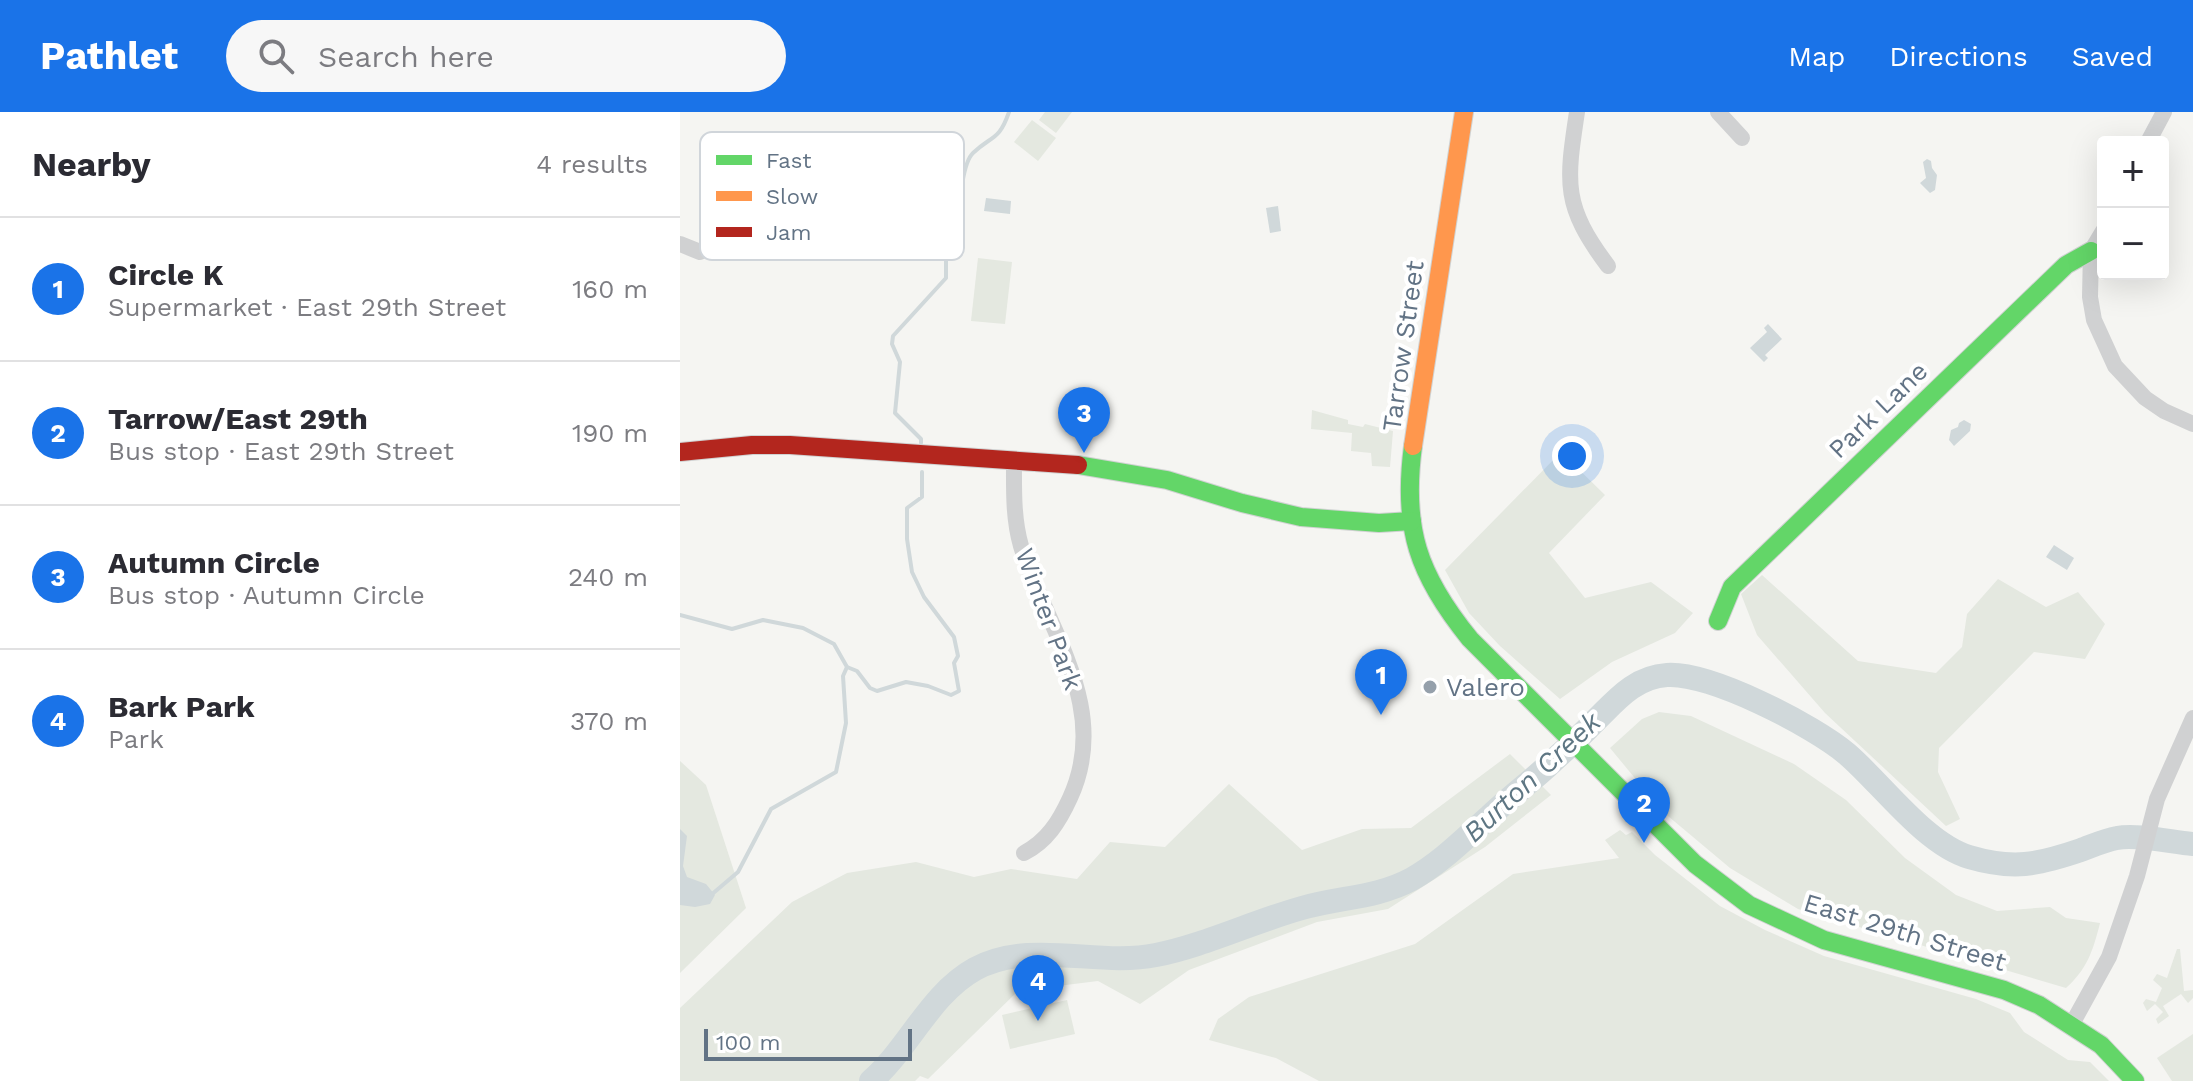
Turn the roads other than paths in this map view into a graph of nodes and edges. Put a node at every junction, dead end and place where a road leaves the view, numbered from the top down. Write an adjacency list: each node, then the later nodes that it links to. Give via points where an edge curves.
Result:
1 (1464, 112): 15 (main road, Tarrow Street, via 1411,474)
2 (1577, 112): 11 (street, via 1569,183 1574,210 1585,236)
3 (1718, 112): 6 (street)
4 (2164, 112): 5 (street)
5 (2151, 136)
6 (1742, 138)
7 (2097, 241): 9 (street)
8 (680, 244): 10 (street)
9 (2091, 251): 12 (street, via 2094,320 2115,366 2145,398); 17 (main road, Park Lane, via 2066,265 1732,587)
10 (700, 252)
11 (1608, 266)
12 (2193, 424)
13 (680, 452): 14 (main road, via 790,445)
14 (1014, 461): 15 (main road, via 1140,475 1301,517); 19 (street, Winter Park, via 1021,546 1070,662 1082,720 1077,784 1042,843)
15 (1412, 521): 16 (main road, Tarrow Street)
16 (1431, 585): 20 (main road, East 29th Street, via 1470,639 1695,864 1749,905 1824,940 2004,990)
17 (1718, 621)
18 (2193, 718): 20 (street, via 2157,799 2109,957)
19 (1024, 853)
20 (2072, 1024): 21 (main road, East 29th Street)
21 (2135, 1081)

